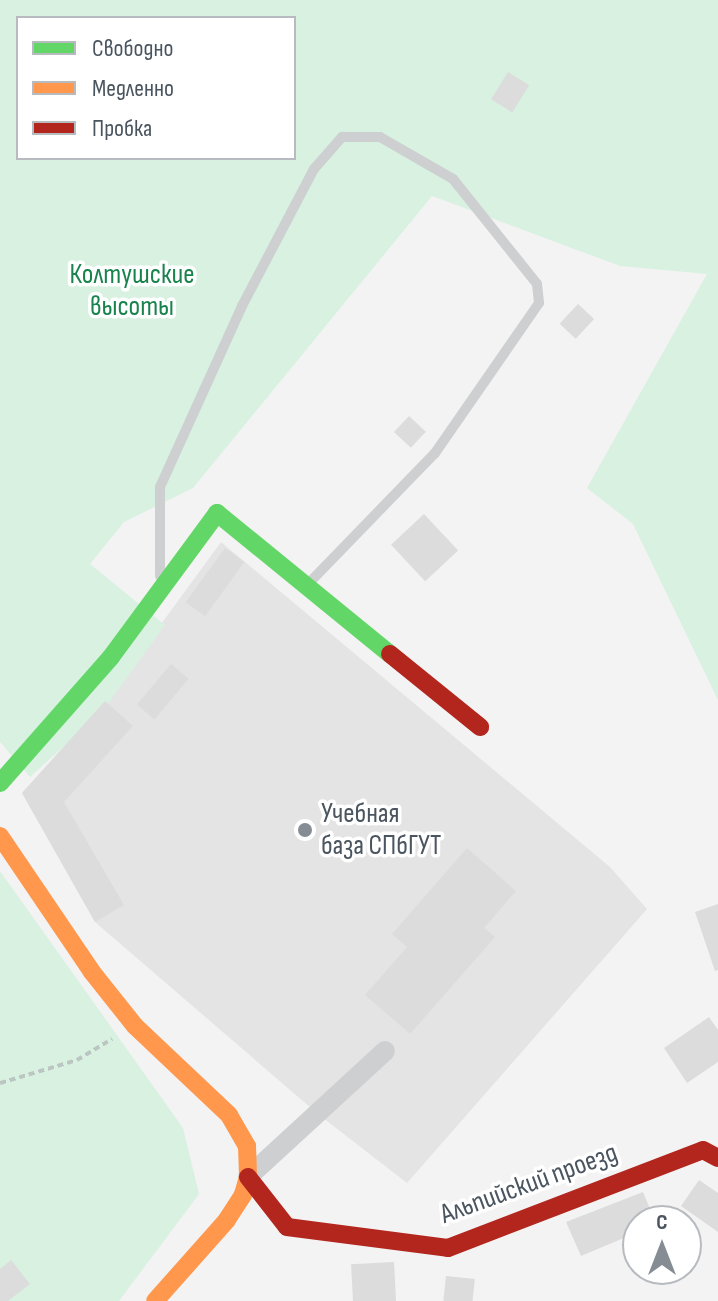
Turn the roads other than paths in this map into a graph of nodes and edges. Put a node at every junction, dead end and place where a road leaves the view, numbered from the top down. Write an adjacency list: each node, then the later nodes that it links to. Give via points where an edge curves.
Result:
1 (307, 585): 2 (street, via 217,513); 2 (lane, via 435,453 539,303 537,284 453,179 380,137 342,137 314,169 242,306 160,487); 3 (street)
2 (160, 586): 4 (street, via 111,657)
3 (480, 727)
4 (0, 783)
5 (0, 836): 8 (street, via 135,1026 229,1115 247,1146)
6 (385, 1051): 8 (street)
7 (718, 1158): 8 (street, Альпийский проезд, via 703,1150 448,1248 287,1227)
8 (248, 1177): 9 (street, via 227,1220)
9 (155, 1301)

